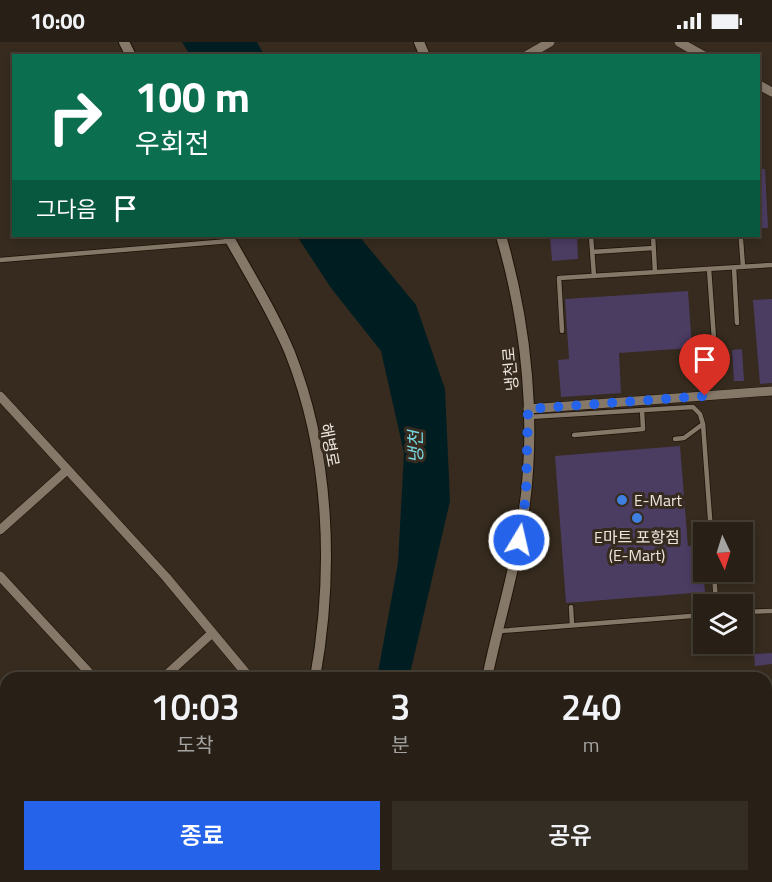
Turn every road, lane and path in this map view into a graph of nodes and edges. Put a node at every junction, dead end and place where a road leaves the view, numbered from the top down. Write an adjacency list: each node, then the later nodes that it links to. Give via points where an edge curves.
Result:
1 (550, 42): 3 (street)
2 (679, 42): 4 (street)
3 (530, 49)
4 (700, 54)
5 (501, 237): 25 (street, 냉천로, via 519,313)
6 (591, 237): 11 (lane)
7 (653, 237): 10 (lane)
8 (230, 238): 12 (lane); 44 (street, 해병로, via 290,355 316,444 324,512 325,575)
9 (741, 240): 14 (lane)
10 (654, 248): 11 (lane); 17 (lane)
11 (592, 252): 18 (lane)
12 (0, 260)
13 (772, 265): 14 (lane)
14 (743, 267): 15 (lane)
15 (734, 268): 16 (lane); 19 (lane)
16 (709, 269): 17 (lane); 21 (lane)
17 (655, 272): 18 (lane)
18 (594, 276): 20 (lane, via 559,278)
19 (737, 322)
20 (562, 331)
21 (714, 339)
22 (772, 391): 25 (street)
23 (0, 396): 29 (street)
24 (642, 410): 25 (lane); 26 (lane, via 693,407); 27 (lane, via 643,429)
25 (528, 413): 38 (street, 냉천로, via 523,518)
26 (703, 424): 28 (lane, via 684,438); 30 (lane)
27 (574, 435)
28 (675, 439)
29 (67, 470): 31 (street); 39 (street)
30 (710, 522)
31 (0, 530)
32 (0, 576): 41 (street)
33 (571, 607): 37 (lane)
34 (772, 610): 35 (lane)
35 (753, 612)
36 (693, 616): 37 (lane)
37 (572, 625): 38 (lane)
38 (497, 631): 40 (street, 냉천로)
39 (211, 634): 42 (street); 43 (street)
40 (490, 660): 45 (street, 냉천로); 46 (street)
41 (88, 672)
42 (170, 672)
43 (245, 672)
44 (316, 672)
45 (488, 672)
46 (493, 672)

